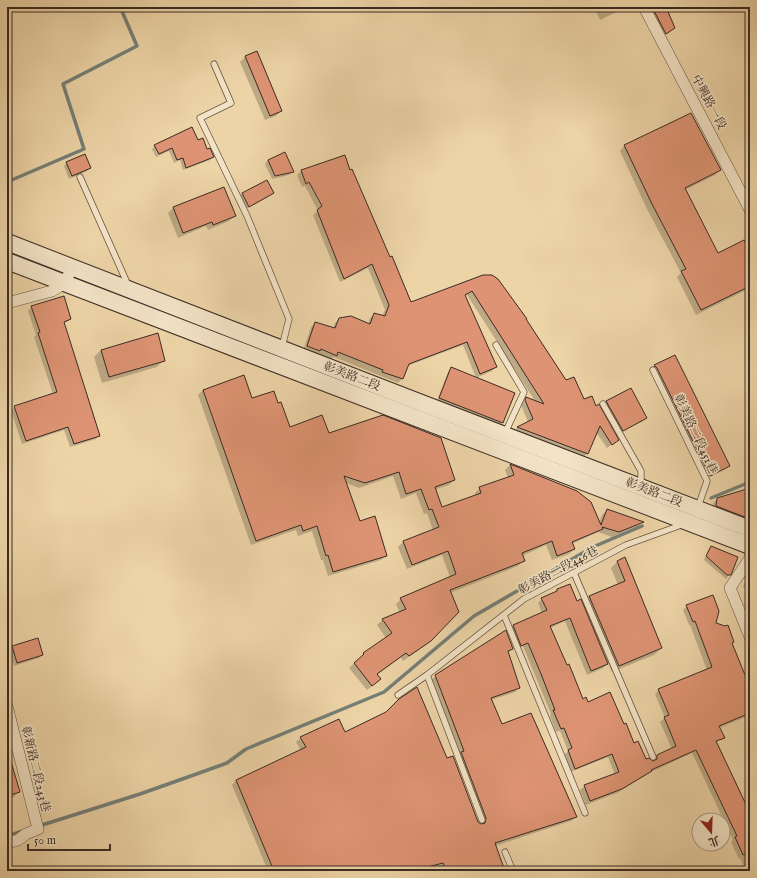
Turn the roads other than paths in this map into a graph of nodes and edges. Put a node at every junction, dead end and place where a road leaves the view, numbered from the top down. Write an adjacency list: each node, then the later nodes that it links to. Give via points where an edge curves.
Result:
1 (644, 7): 4 (street, 中興路一段)
2 (214, 64): 12 (lane, via 231,103 200,118 247,216 289,319)
3 (80, 177): 9 (lane)
4 (750, 210)
5 (7, 242): 7 (main road, 彰美路二段)
6 (7, 261): 8 (main road, 彰美路二段)
7 (72, 267): 8 (street); 9 (main road, 彰美路二段)
8 (65, 283): 10 (street, via 47,293); 15 (main road, 彰美路二段)
9 (129, 289): 12 (main road, 彰美路二段)
10 (7, 303)
11 (496, 345): 17 (lane, via 524,392)
12 (282, 348): 14 (main road, 彰美路二段)
13 (653, 370): 19 (lane, 彰美路二段451巷, via 707,481)
14 (379, 386): 15 (main road); 17 (main road, 彰美路二段)
15 (372, 401): 19 (main road, 彰美路二段)
16 (603, 404): 18 (lane, via 641,471)
17 (504, 435): 18 (main road, 彰美路二段)
18 (641, 487): 19 (main road, 彰美路二段)
19 (692, 516): 20 (main road); 21 (main road); 23 (lane, 彰美路二段446巷, via 626,545)
20 (750, 529)
21 (750, 546)
22 (750, 558): 25 (street, via 730,588)
23 (574, 573): 24 (lane, 彰美路二段446巷, via 524,600); 29 (lane)
24 (504, 615): 26 (lane, 彰美路二段446巷); 30 (lane)
25 (750, 637)
26 (426, 675): 27 (lane, 彰美路二段446巷); 31 (lane)
27 (398, 695)
28 (7, 706): 32 (street, 彰新路二段243巷, via 38,829)
29 (653, 756)
30 (585, 813)
31 (482, 820)
32 (7, 843)
33 (505, 852): 34 (lane)
34 (513, 871)

